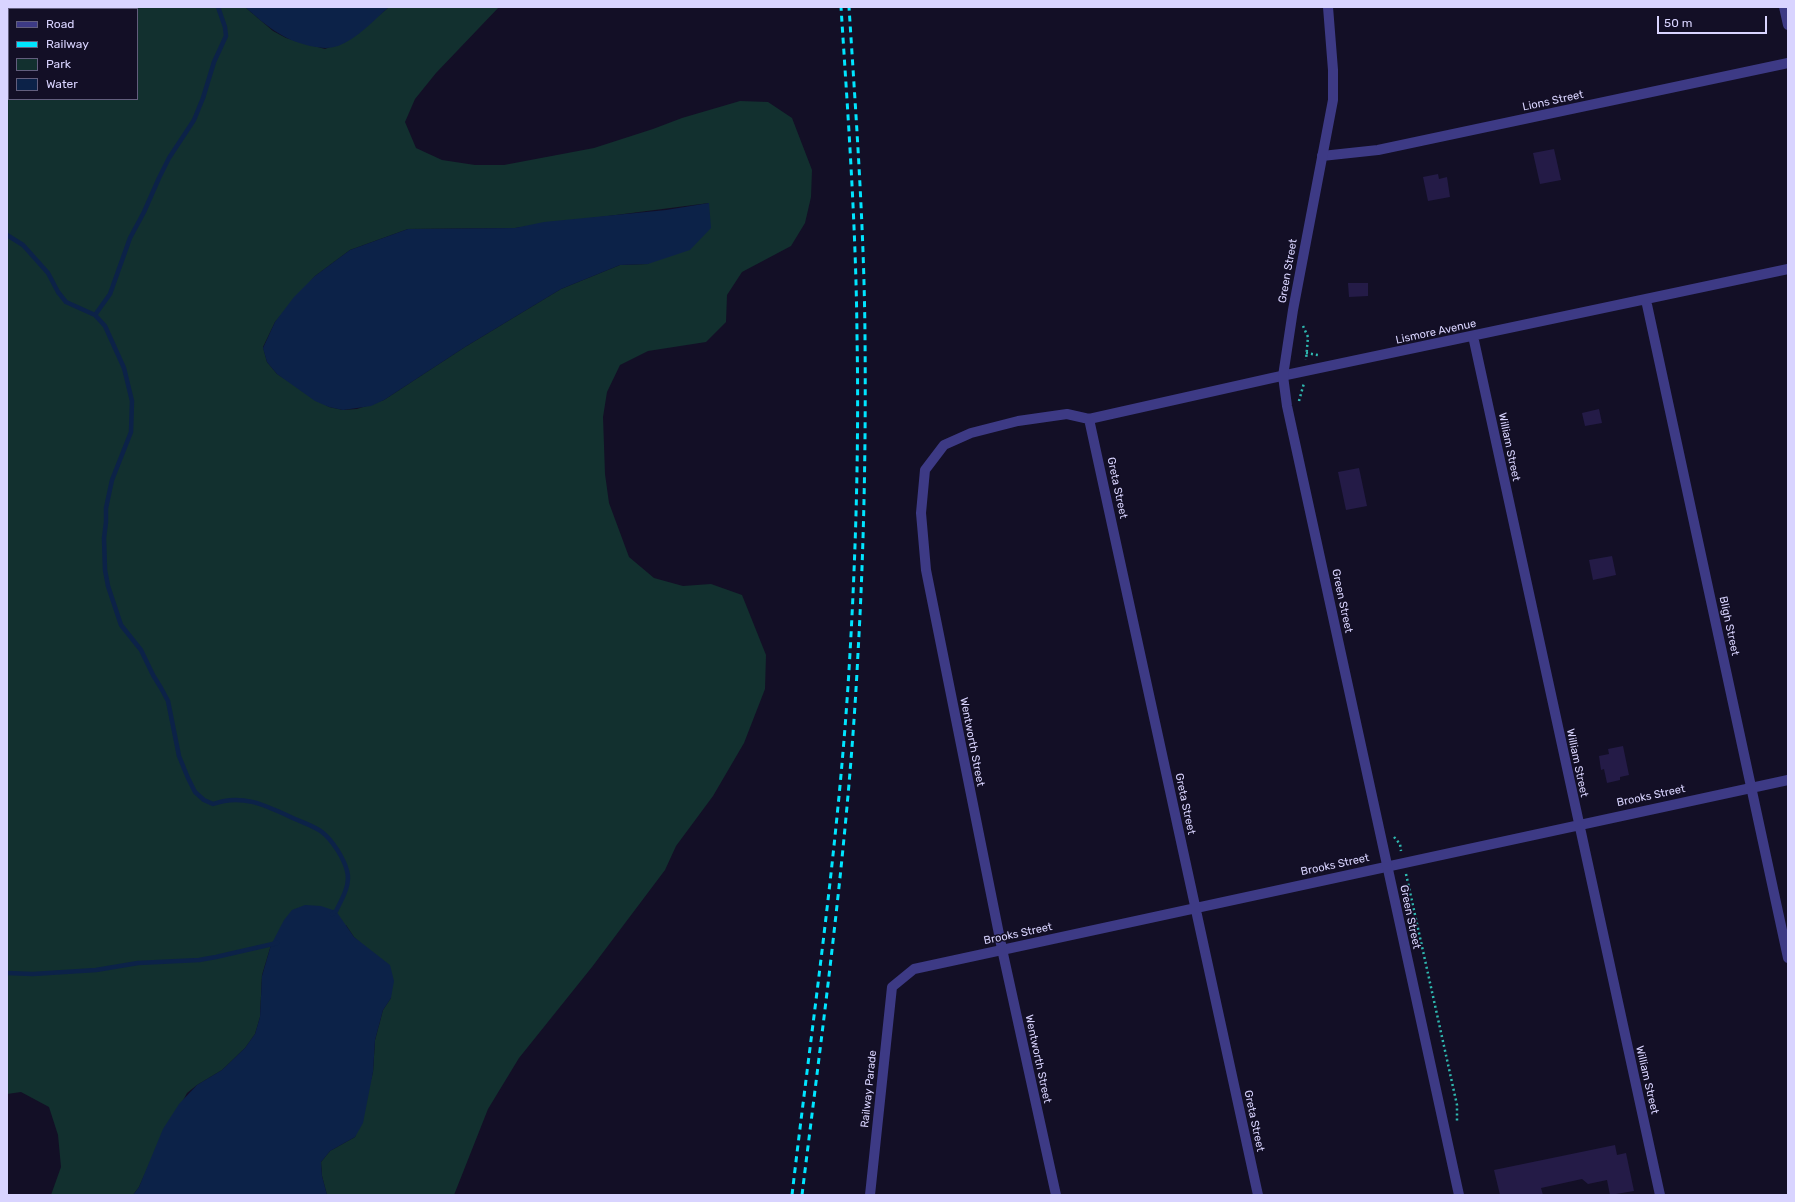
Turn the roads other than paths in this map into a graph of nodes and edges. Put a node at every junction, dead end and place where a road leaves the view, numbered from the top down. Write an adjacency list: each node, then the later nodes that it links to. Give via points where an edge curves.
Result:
1 (1328, 7): 5 (street, Green Street, via 1333,100)
2 (1784, 7): 3 (street)
3 (1788, 26)
4 (1788, 63): 5 (street, Lions Street, via 1378,150)
5 (1322, 156): 9 (street, Green Street)
6 (1788, 269): 7 (street, Lismore Avenue)
7 (1646, 300): 8 (street, Lismore Avenue); 12 (street, Bligh Street)
8 (1473, 336): 9 (street, Lismore Avenue); 13 (street, William Street)
9 (1283, 376): 10 (street, Lismore Avenue); 14 (street, Green Street)
10 (1090, 419): 15 (street, Greta Street); 16 (street, Wentworth Street, via 1067,414 1018,421 971,433 944,445 925,470 921,513 926,570)
11 (1788, 780): 12 (street, Brooks Street)
12 (1751, 788): 13 (street, Brooks Street); 17 (street, Bligh Street)
13 (1578, 824): 14 (street, Brooks Street); 23 (street, William Street)
14 (1386, 866): 15 (street, Brooks Street); 22 (street, Green Street)
15 (1195, 908): 16 (street, Brooks Street); 21 (street, Greta Street)
16 (1002, 949): 18 (street, Brooks Street, via 914,969); 20 (street, Wentworth Street)
17 (1788, 958)
18 (892, 987): 19 (street, Railway Parade)
19 (870, 1195)
20 (1056, 1195)
21 (1258, 1195)
22 (1459, 1195)
23 (1660, 1195)

